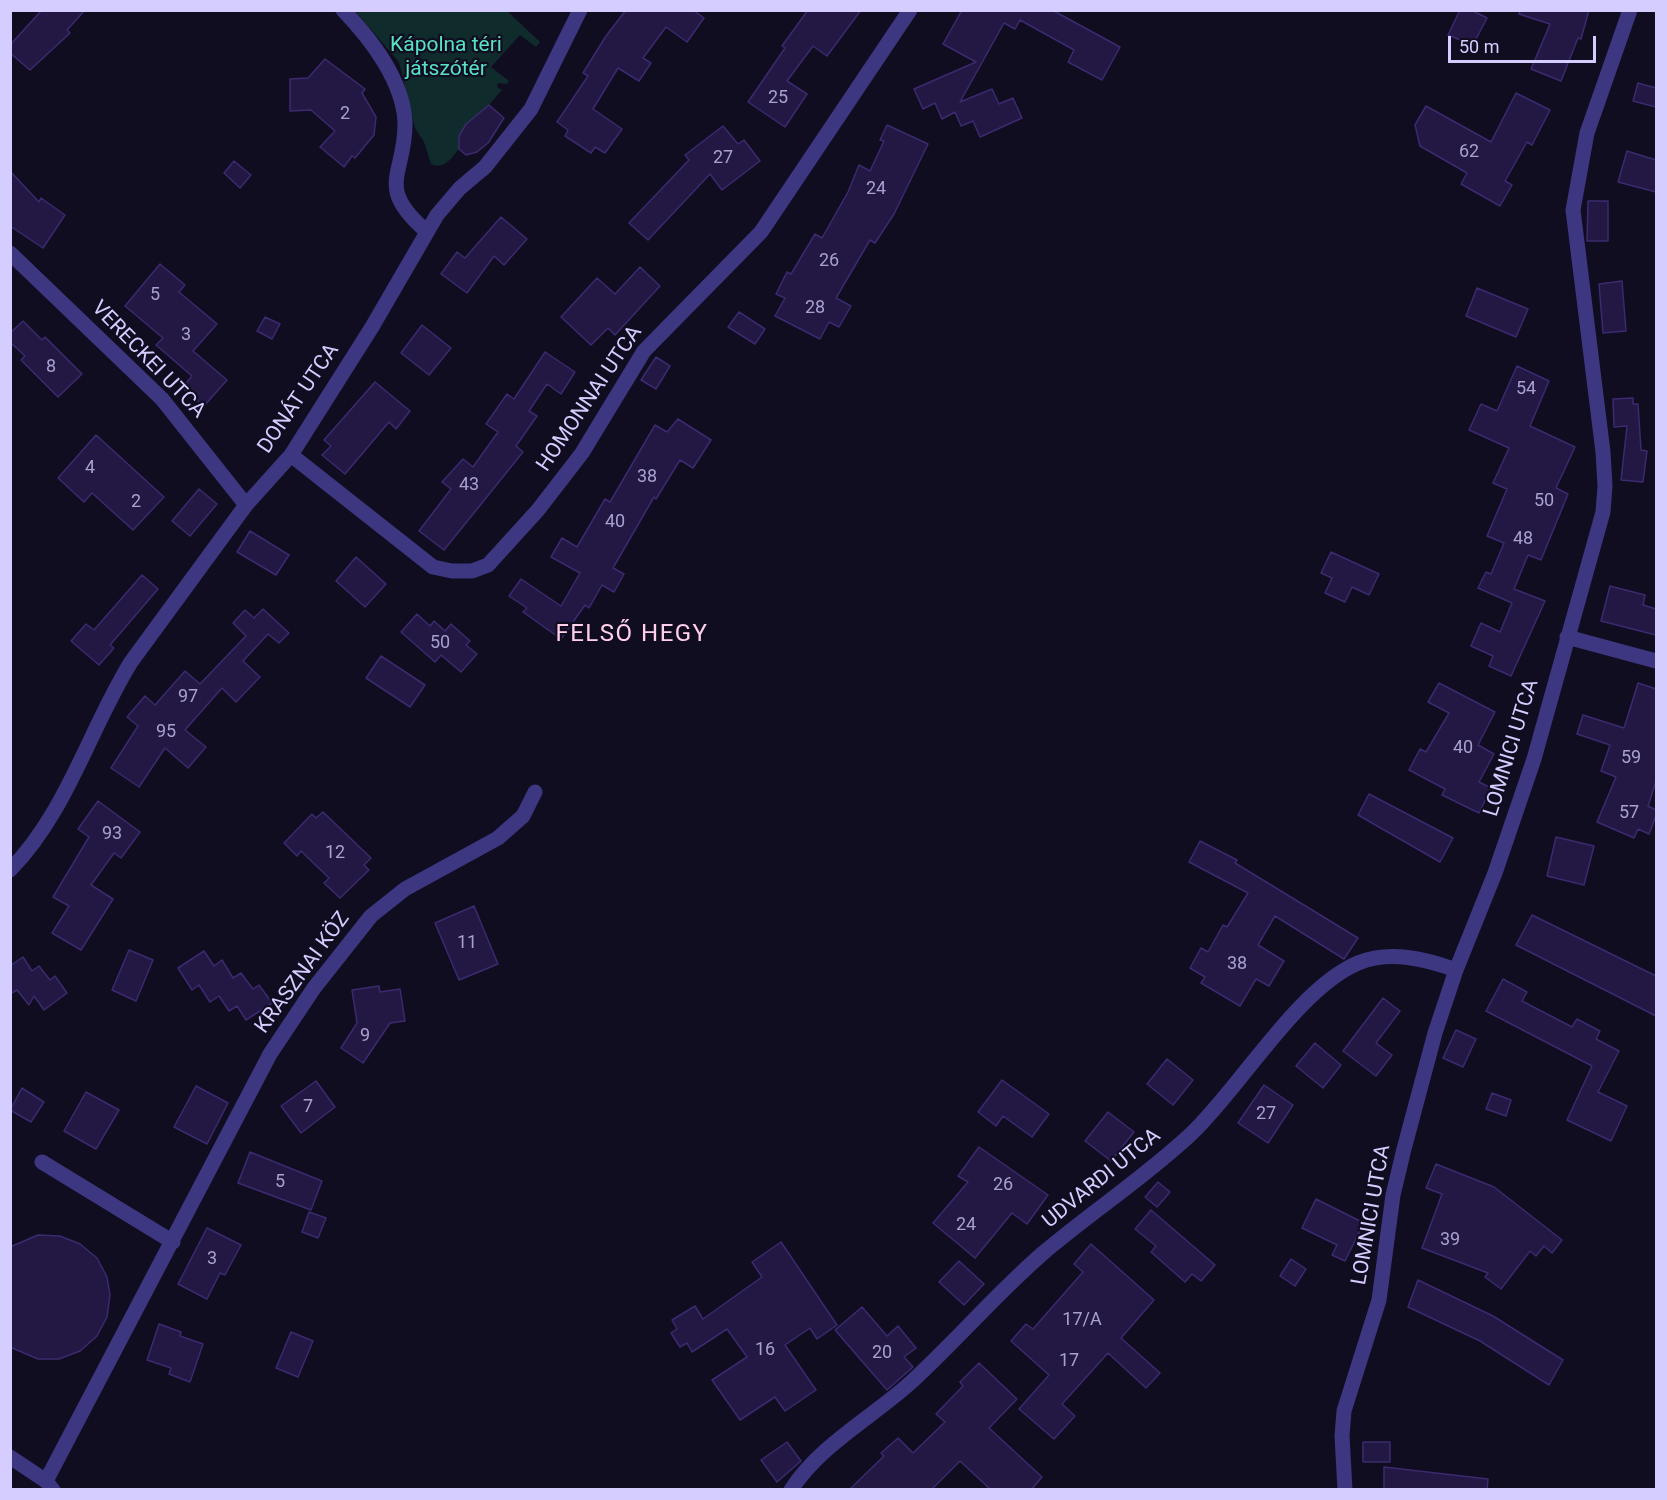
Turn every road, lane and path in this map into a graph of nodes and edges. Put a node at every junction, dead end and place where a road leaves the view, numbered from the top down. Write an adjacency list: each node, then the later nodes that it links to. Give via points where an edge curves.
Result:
1 (343, 10): 5 (street, via 384,63 397,87 405,122 396,190 410,217)
2 (580, 10): 5 (street, DONÁT UTCA, via 531,109)
3 (910, 10): 7 (street, HOMONNAI UTCA, via 761,232 644,351 582,453 488,565 472,571 433,567)
4 (1630, 10): 9 (street, LOMNICI UTCA, via 1587,133 1573,210 1605,486 1603,512)
5 (426, 231): 7 (street, DONÁT UTCA)
6 (10, 253): 8 (street, VERECKEI UTCA, via 162,399)
7 (291, 456): 8 (street, DONÁT UTCA)
8 (246, 505): 12 (street, DONÁT UTCA, via 131,662 48,821)
9 (1567, 637): 10 (street); 13 (street, LOMNICI UTCA, via 1534,759)
10 (1656, 661)
11 (535, 792): 15 (street, KRASZNAI KÖZ, via 523,816 498,838 405,889 371,916 314,988 270,1054)
12 (10, 870)
13 (1456, 970): 18 (street, UDVARDI UTCA, via 1415,958 1392,957 1359,963 1327,984 1293,1016 1191,1134 1015,1278 910,1383 818,1458); 19 (street, LOMNICI UTCA, via 1404,1149 1379,1300 1344,1411)
14 (42, 1162): 15 (street)
15 (173, 1242): 17 (street, KRASZNAI KÖZ)
16 (10, 1457): 17 (street)
17 (50, 1485)
18 (791, 1490)
19 (1345, 1490)

